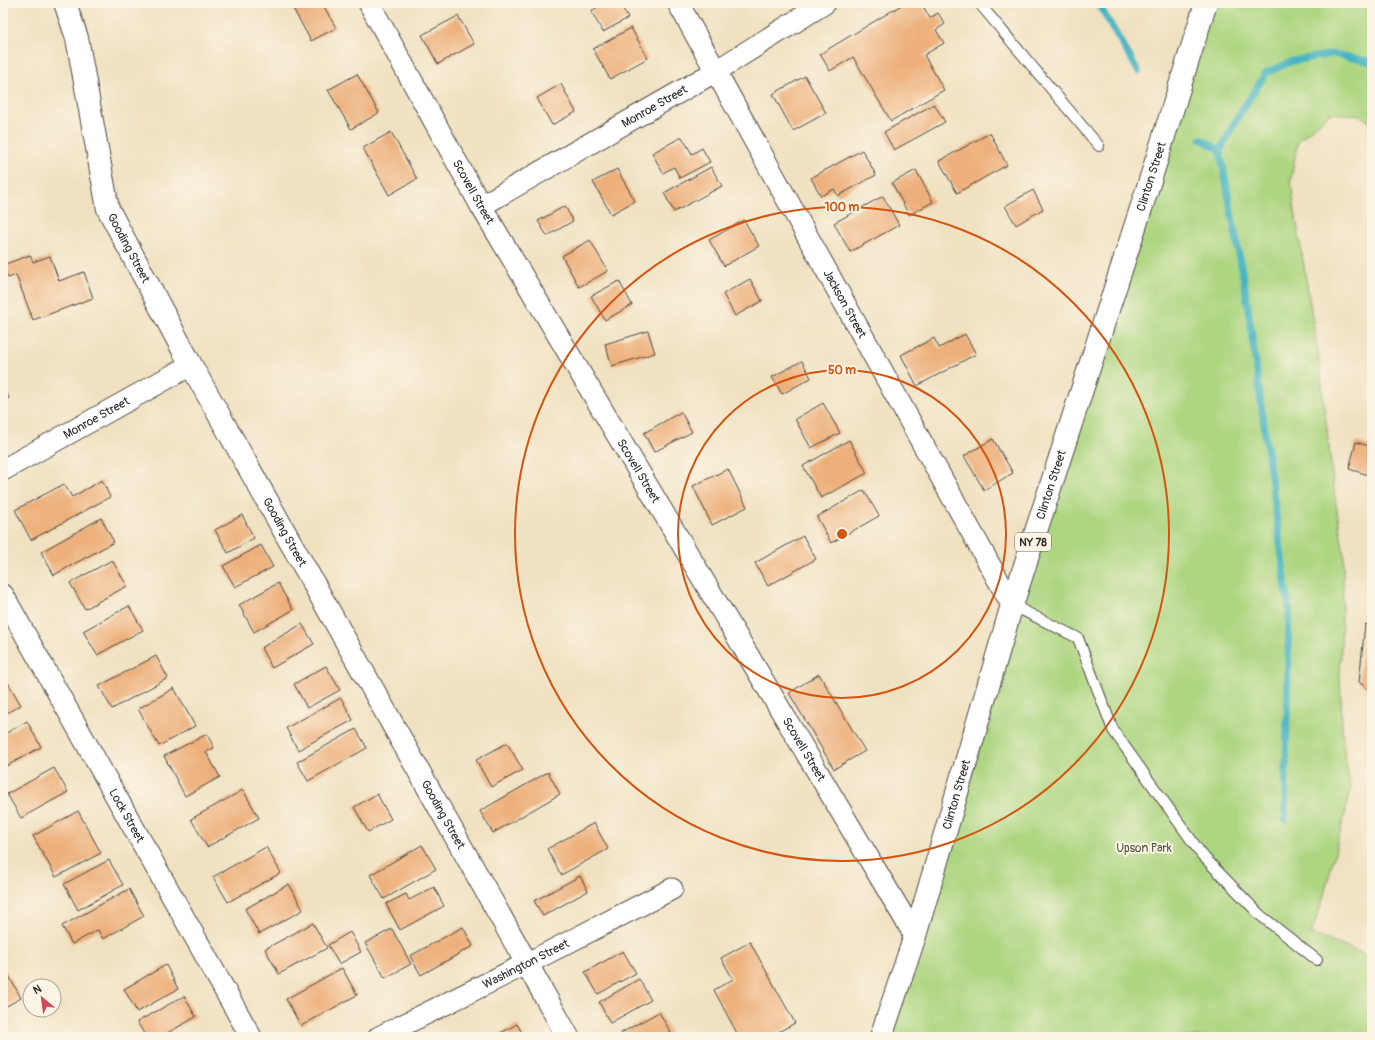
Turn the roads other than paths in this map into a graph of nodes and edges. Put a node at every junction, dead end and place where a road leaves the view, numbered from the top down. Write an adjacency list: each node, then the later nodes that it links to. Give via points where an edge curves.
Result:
1 (65, 3): 10 (street, Gooding Street, via 77,38 108,209)
2 (369, 3): 9 (street, Scovell Street)
3 (678, 3): 7 (street, Jackson Street)
4 (825, 3): 7 (street, Monroe Street)
5 (978, 3): 8 (lane)
6 (1206, 3): 13 (street, Clinton Street / NY 78)
7 (716, 71): 9 (street, Monroe Street); 13 (street, Jackson Street)
8 (1099, 146)
9 (481, 206): 15 (street, Scovell Street)
10 (191, 365): 11 (street, Monroe Street); 17 (street, Gooding Street)
11 (3, 470)
12 (3, 595): 18 (street, Lock Street)
13 (1012, 605): 15 (street, Clinton Street / NY 78); 16 (lane, via 1078,638 1113,730 1202,855 1260,915)
14 (672, 889): 17 (street, Washington Street)
15 (915, 936): 21 (street, Clinton Street / NY 78)
16 (1317, 960)
17 (526, 964): 19 (street, Washington Street); 20 (street, Gooding Street)
18 (251, 1037)
19 (379, 1037)
20 (568, 1037)
21 (881, 1037)

